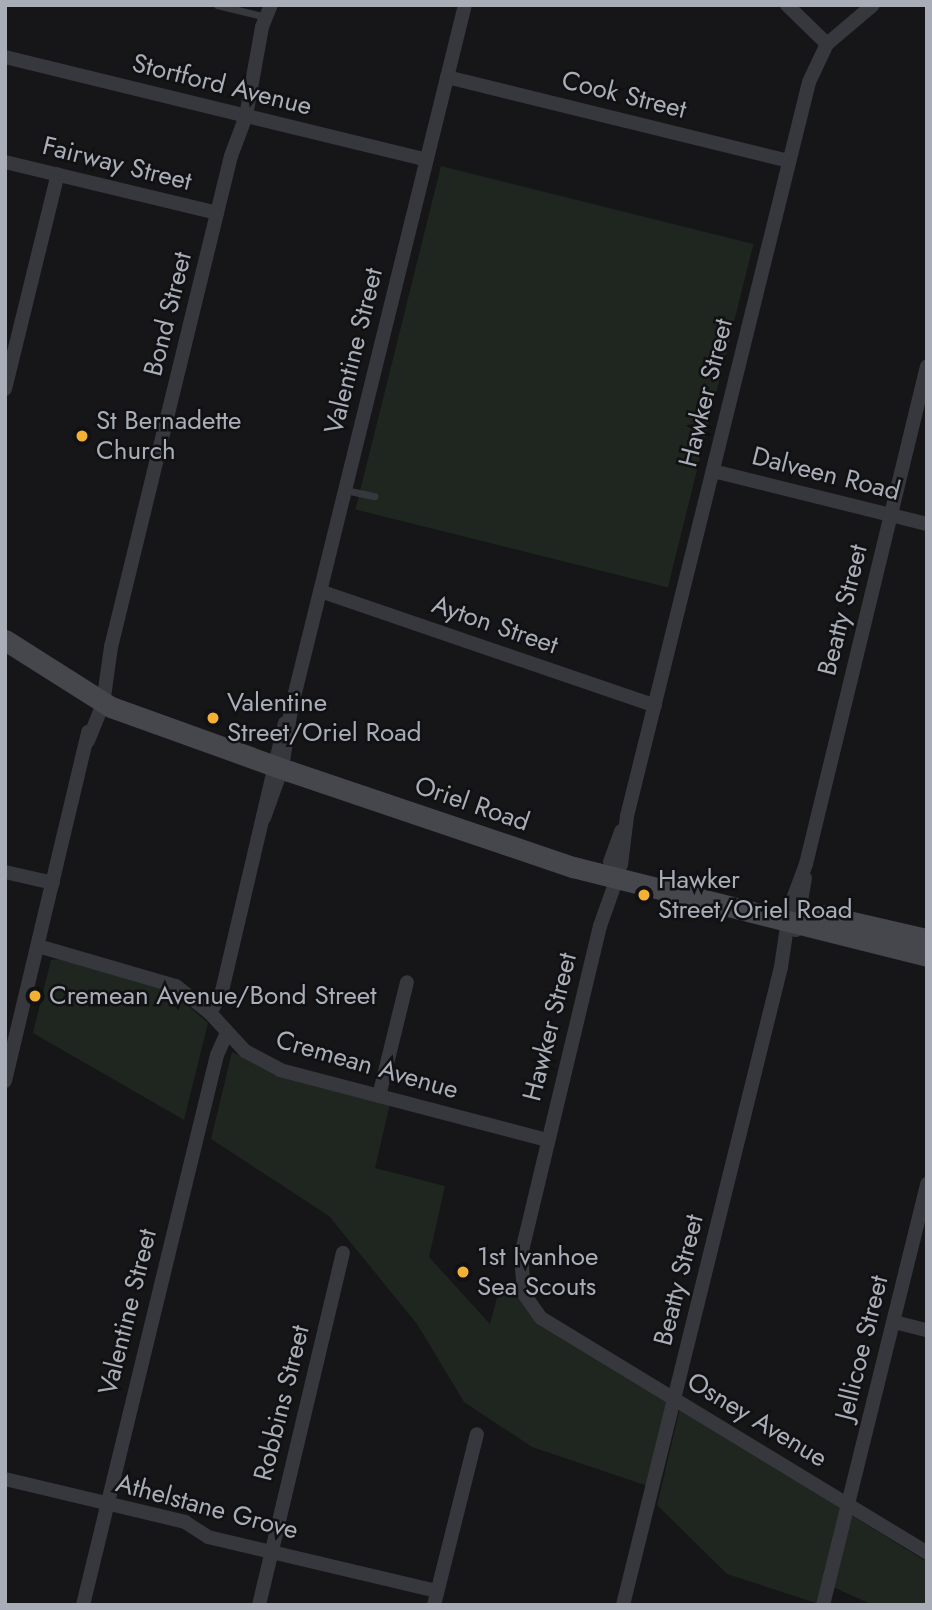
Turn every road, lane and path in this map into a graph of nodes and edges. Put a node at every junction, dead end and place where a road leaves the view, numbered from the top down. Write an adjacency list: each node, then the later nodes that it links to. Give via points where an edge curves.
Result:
1 (217, 5): 5 (lane)
2 (465, 5): 8 (street, Valentine Street)
3 (787, 5): 6 (street)
4 (873, 5): 6 (street, Hawker Street)
5 (269, 11): 9 (street, Bond Street)
6 (827, 44): 11 (street, Hawker Street, via 809,82)
7 (5, 57): 9 (street, Stortford Avenue)
8 (447, 77): 10 (street, Valentine Street); 11 (street, Cook Street)
9 (241, 115): 10 (street, Stortford Avenue); 14 (street, Bond Street)
10 (427, 160): 18 (street, Valentine Street)
11 (789, 161): 17 (street, Hawker Street)
12 (5, 162): 13 (street, Fairway Street)
13 (58, 174): 14 (street, Fairway Street); 16 (street)
14 (217, 213): 24 (street, Bond Street)
15 (927, 366): 20 (street, Beatty Street)
16 (5, 389)
17 (713, 471): 20 (street, Dalveen Road); 25 (street, Hawker Street)
18 (345, 490): 19 (lane); 22 (street, Valentine Street)
19 (374, 496)
20 (891, 515): 21 (street, Dalveen Road); 30 (street, Beatty Street)
21 (927, 524)
22 (320, 591): 25 (street, Ayton Street); 26 (street, Valentine Street)
23 (13, 645): 24 (main road, Oriel Road)
24 (100, 695): 26 (main road, Oriel Road); 29 (street, Bond Street)
25 (654, 706): 27 (street, Hawker Street)
26 (279, 760): 27 (main road, Oriel Road); 35 (street, Valentine Street, via 222,991)
27 (614, 870): 30 (main road, Oriel Road); 39 (street, Hawker Street)
28 (5, 872): 29 (street)
29 (53, 883): 32 (street, Bond Street)
30 (794, 915): 31 (main road, Oriel Road); 33 (main road, Oriel Road); 44 (street, Beatty Street)
31 (927, 939)
32 (38, 946): 35 (street, Cremean Avenue, via 167,981); 37 (street, Bond Street)
33 (927, 956)
34 (407, 982): 38 (street)
35 (210, 1013): 36 (street, Cremean Avenue)
36 (227, 1033): 38 (street, Cremean Avenue, via 256,1058 280,1070); 48 (street, Valentine Street, via 217,1055)
37 (5, 1082)
38 (379, 1096): 39 (street, Cremean Avenue)
39 (547, 1140): 44 (street, Osney Avenue, via 521,1254 524,1294 541,1318)
40 (927, 1184): 42 (street, Jellicoe Street)
41 (343, 1253): 49 (street, Robbins Street)
42 (894, 1322): 43 (street); 47 (street, Jellicoe Street)
43 (927, 1330)
44 (675, 1400): 47 (street, Osney Avenue); 54 (street, Beatty Street)
45 (477, 1434): 51 (street)
46 (5, 1479): 48 (street, Athelstane Grove)
47 (848, 1504): 50 (street, Osney Avenue); 55 (street, Jellicoe Street)
48 (106, 1506): 49 (street, Athelstane Grove, via 185,1522 208,1537); 52 (street, Valentine Street)
49 (272, 1549): 51 (street, Athelstane Grove); 53 (street, Robbins Street)
50 (927, 1553)
51 (436, 1598)
52 (83, 1605)
53 (259, 1605)
54 (623, 1605)
55 (823, 1605)

